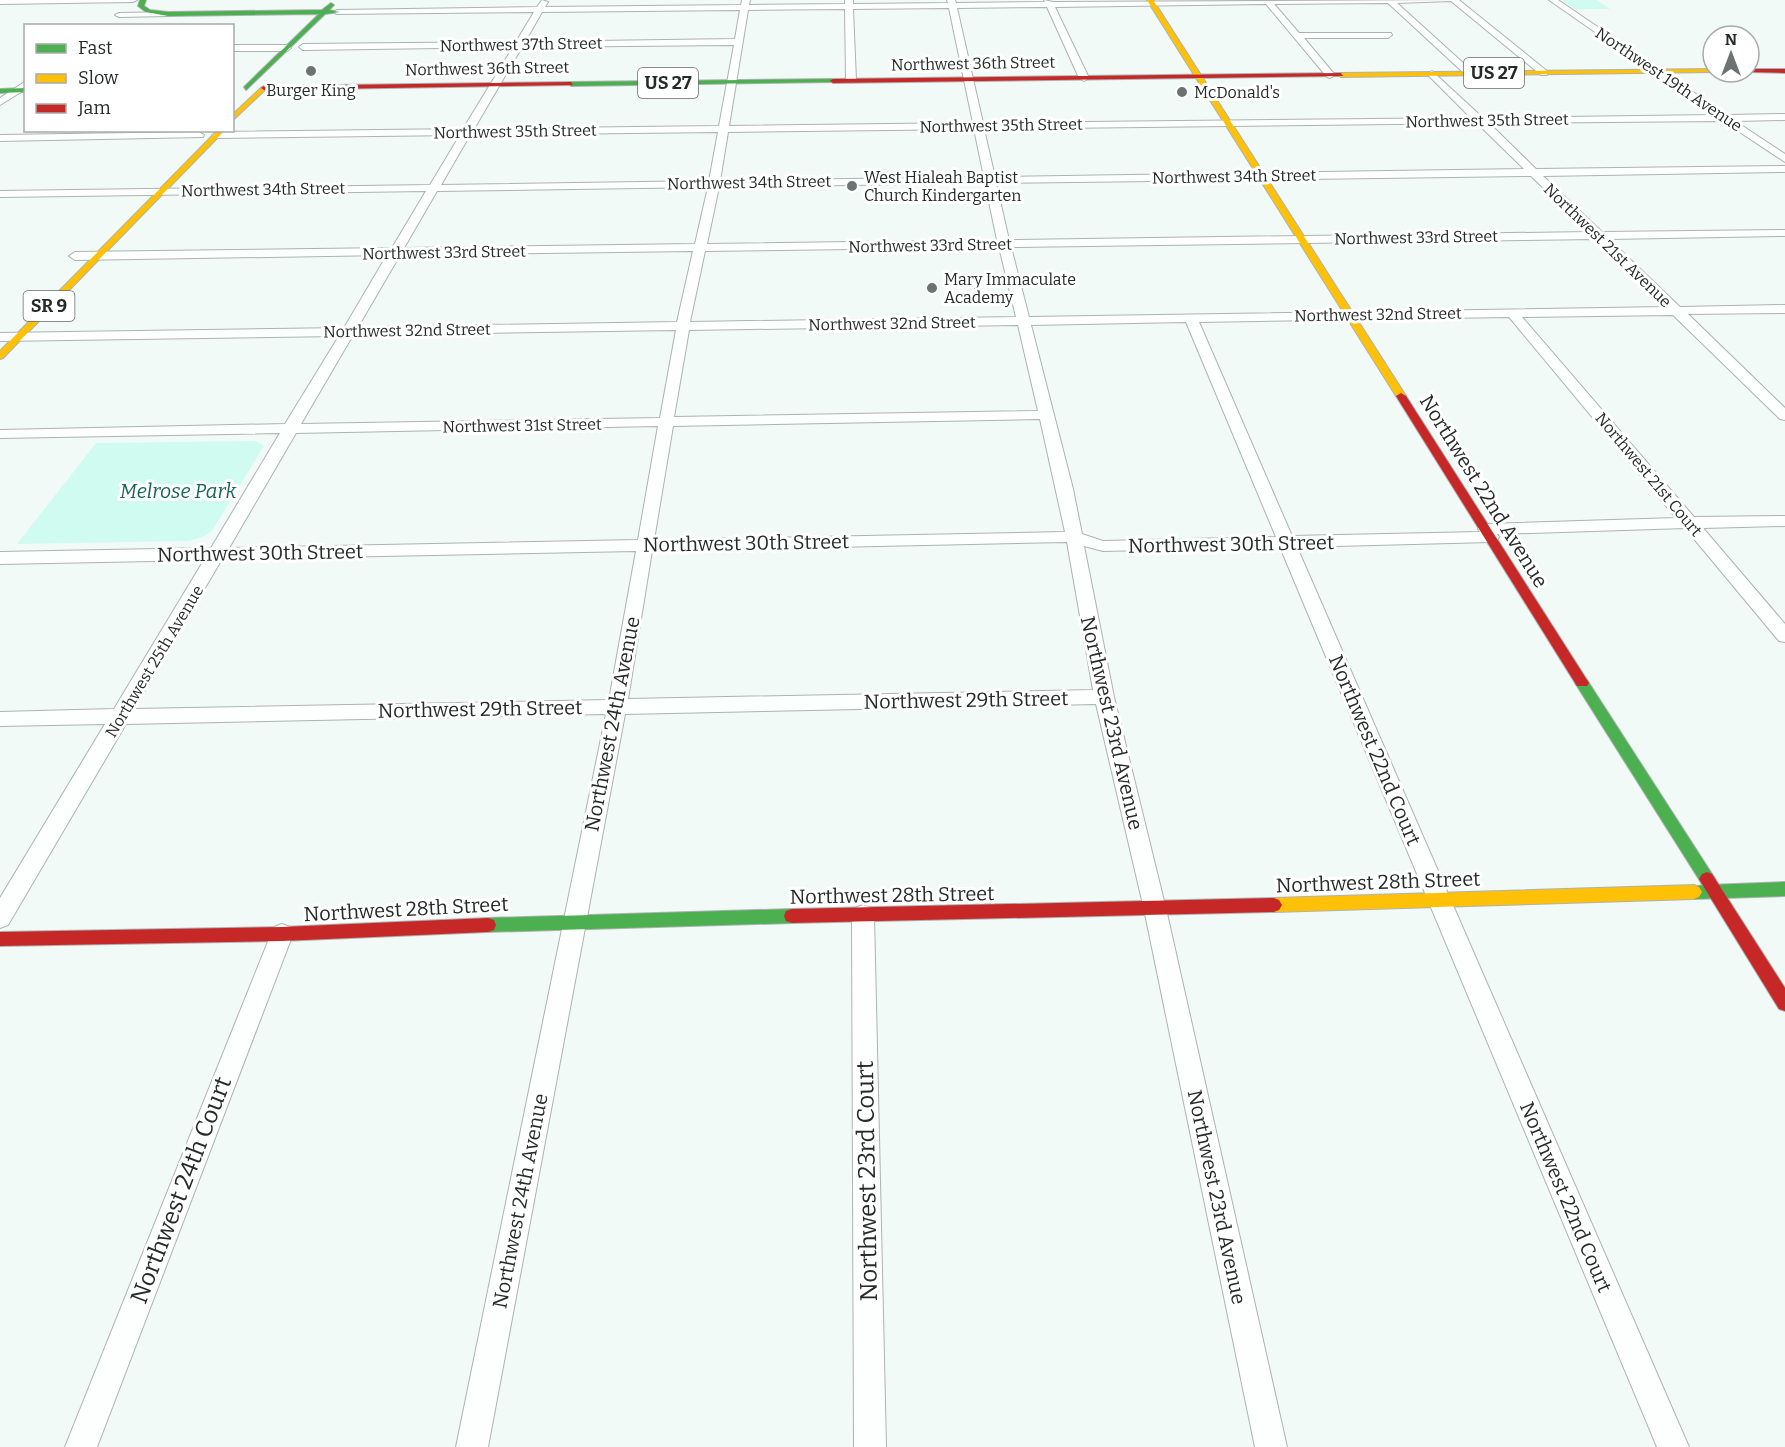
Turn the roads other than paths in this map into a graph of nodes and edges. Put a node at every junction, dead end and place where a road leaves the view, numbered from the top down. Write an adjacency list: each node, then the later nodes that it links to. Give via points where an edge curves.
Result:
1 (133, 0): 8 (street)
2 (143, 0): 18 (main road, via 141,6 145,10); 18 (street, via 116,18)
3 (349, 0): 17 (main road)
4 (1389, 0): 5 (street); 11 (street); 29 (street)
5 (1448, 0)
6 (1454, 0): 30 (street)
7 (1552, 0): 28 (street, Northwest 19th Avenue)
8 (0, 2)
9 (1049, 2): 10 (street); 13 (street); 34 (street)
10 (1151, 2): 11 (street); 33 (main road, Northwest 22nd Avenue)
11 (1268, 2): 20 (street)
12 (849, 3): 13 (street); 15 (street); 36 (street)
13 (951, 3): 35 (street, Northwest 23rd Avenue)
14 (649, 4): 15 (street); 16 (street)
15 (745, 4): 21 (street, Northwest 24th Avenue)
16 (542, 5): 17 (street); 23 (street, Northwest 25th Avenue)
17 (332, 6): 18 (main road, via 253,13); 22 (main road)
18 (168, 14)
19 (1388, 35): 20 (street)
20 (1297, 36): 32 (street)
21 (738, 42): 23 (street, Northwest 37th Street); 37 (street, Northwest 24th Avenue)
22 (296, 44): 23 (street, Northwest 37th Street); 24 (street, Northwest 37th Street); 40 (main road); 41 (main road)
23 (519, 45): 38 (street, Northwest 25th Avenue)
24 (234, 48)
25 (1701, 71): 28 (main road, Northwest 36th Street / US 27)
26 (1761, 71): 27 (main road)
27 (1785, 71)
28 (1657, 72): 30 (main road, Northwest 36th Street / US 27); 44 (street, Northwest 19th Avenue)
29 (1469, 73): 30 (main road, Northwest 36th Street / US 27); 31 (main road, Northwest 36th Street / US 27)
30 (1544, 73)
31 (1432, 74): 32 (main road, Northwest 36th Street / US 27); 47 (street, Northwest 21st Avenue)
32 (1330, 75): 33 (main road, Northwest 36th Street / US 27)
33 (1199, 76): 34 (main road, Northwest 36th Street / US 27); 48 (main road, Northwest 22nd Avenue)
34 (1084, 78): 35 (main road, Northwest 36th Street / US 27)
35 (966, 79): 36 (main road, Northwest 36th Street / US 27); 49 (street, Northwest 23rd Avenue)
36 (851, 80): 37 (main road, Northwest 36th Street / US 27)
37 (731, 82): 38 (main road, Northwest 36th Street / US 27); 50 (street, Northwest 24th Avenue)
38 (495, 85): 41 (main road, Northwest 36th Street / US 27); 51 (street, Northwest 25th Avenue)
39 (22, 88): 42 (main road); 43 (street)
40 (239, 88): 41 (main road, Northwest 36th Street / US 27)
41 (264, 88): 46 (main road)
42 (0, 91)
43 (0, 102)
44 (1725, 117): 45 (street, Northwest 35th Street); 47 (street, Northwest 35th Street); 54 (street, Northwest 19th Avenue)
45 (1785, 117)
46 (234, 118)
47 (1479, 120): 48 (street, Northwest 35th Street); 56 (street, Northwest 21st Avenue)
48 (1228, 122): 49 (street, Northwest 35th Street); 57 (main road, Northwest 22nd Avenue)
49 (978, 125): 50 (street, Northwest 35th Street); 58 (street, Northwest 23rd Avenue)
50 (724, 129): 51 (street, Northwest 35th Street); 59 (street, Northwest 24th Avenue)
51 (466, 132): 52 (street, Northwest 35th Street); 60 (street, Northwest 25th Avenue)
52 (210, 135): 53 (street, Northwest 35th Street); 61 (main road, SR 9); 62 (main road)
53 (0, 138)
54 (1785, 159)
55 (1785, 169): 56 (street, Northwest 34th Street)
56 (1534, 173): 57 (street, Northwest 34th Street); 66 (street, Northwest 21st Avenue)
57 (1262, 175): 58 (street, Northwest 34th Street); 67 (main road, Northwest 22nd Avenue)
58 (989, 179): 59 (street, Northwest 34th Street); 69 (street, Northwest 23rd Avenue)
59 (714, 183): 60 (street, Northwest 34th Street); 70 (street, Northwest 24th Avenue)
60 (434, 187): 61 (street, Northwest 34th Street); 71 (street, Northwest 25th Avenue)
61 (162, 191): 62 (street, Northwest 34th Street); 72 (main road, SR 9)
62 (141, 192): 63 (street, Northwest 34th Street); 64 (main road)
63 (0, 194)
64 (124, 208)
65 (1785, 233): 66 (street, Northwest 33rd Street)
66 (1598, 235): 67 (street, Northwest 33rd Street); 75 (street, Northwest 21st Avenue)
67 (1302, 238): 69 (street, Northwest 33rd Street); 77 (main road, Northwest 22nd Avenue)
68 (90, 242): 73 (main road)
69 (1004, 244): 70 (street, Northwest 33rd Street); 79 (street, Northwest 23rd Avenue)
70 (700, 248): 71 (street, Northwest 33rd Street); 80 (street, Northwest 24th Avenue)
71 (395, 252): 72 (street, Northwest 33rd Street); 82 (street, Northwest 25th Avenue)
72 (97, 256): 73 (street, Northwest 33rd Street); 83 (main road, SR 9)
73 (71, 260)
74 (1785, 309): 75 (street, Northwest 32nd Street)
75 (1677, 311): 76 (street, Northwest 32nd Street); 85 (street, Northwest 21st Avenue)
76 (1512, 313): 77 (street, Northwest 32nd Street); 92 (street, Northwest 21st Court)
77 (1350, 314): 78 (street, Northwest 32nd Street); 93 (main road, Northwest 22nd Avenue)
78 (1190, 317): 79 (street, Northwest 32nd Street); 95 (street, Northwest 22nd Court)
79 (1022, 321): 80 (street, Northwest 32nd Street); 86 (street, Northwest 23rd Avenue)
80 (683, 326): 82 (street, Northwest 32nd Street); 88 (street, Northwest 24th Avenue)
81 (2, 331): 83 (street, Northwest 32nd Street)
82 (349, 331): 83 (street, Northwest 32nd Street); 89 (street, Northwest 25th Avenue)
83 (19, 337): 84 (main road, SR 9)
84 (0, 356)
85 (1778, 402): 87 (street, Northwest 21st Avenue)
86 (1045, 415): 88 (street, Northwest 31st Street); 94 (street, Northwest 23rd Avenue)
87 (1785, 416)
88 (668, 423): 89 (street, Northwest 31st Street); 96 (street, Northwest 24th Avenue)
89 (290, 429): 90 (street, Northwest 31st Street); 97 (street, Northwest 25th Avenue)
90 (0, 434)
91 (1785, 521): 92 (street, Northwest 30th Street)
92 (1690, 523): 93 (street, Northwest 30th Street); 99 (street, Northwest 21st Court)
93 (1488, 533): 95 (street, Northwest 30th Street); 105 (main road, Northwest 22nd Avenue)
94 (1073, 537): 95 (street, Northwest 30th Street, via 1103,546); 96 (street, Northwest 30th Street); 100 (street, Northwest 23rd Avenue)
95 (1286, 543): 106 (street, Northwest 22nd Court)
96 (645, 545): 97 (street, Northwest 30th Street); 101 (street, Northwest 24th Avenue)
97 (217, 553): 98 (street, Northwest 30th Street); 102 (street, Northwest 25th Avenue)
98 (0, 558)
99 (1785, 636)
100 (1104, 698): 101 (street, Northwest 29th Street); 107 (street, Northwest 23rd Avenue)
101 (617, 706): 102 (street, Northwest 29th Street); 110 (street, Northwest 24th Avenue)
102 (121, 716): 103 (street, Northwest 29th Street); 109 (street, Northwest 25th Avenue)
103 (0, 719)
104 (1785, 889): 105 (main road, Northwest 28th Street)
105 (1714, 891): 106 (main road, Northwest 28th Street); 113 (main road, Northwest 22nd Avenue)
106 (1439, 900): 107 (main road, Northwest 28th Street); 118 (street, Northwest 22nd Court)
107 (1155, 909): 108 (main road, Northwest 28th Street); 117 (street, Northwest 23rd Avenue)
108 (863, 915): 110 (main road, Northwest 28th Street); 116 (street, Northwest 23rd Court)
109 (0, 918)
110 (574, 921): 111 (main road, Northwest 28th Street); 115 (street, Northwest 24th Avenue)
111 (282, 933): 112 (main road, Northwest 28th Street); 114 (street, Northwest 24th Court)
112 (0, 939)
113 (1785, 1003)
114 (81, 1447)
115 (472, 1447)
116 (870, 1447)
117 (1271, 1447)
118 (1673, 1447)

